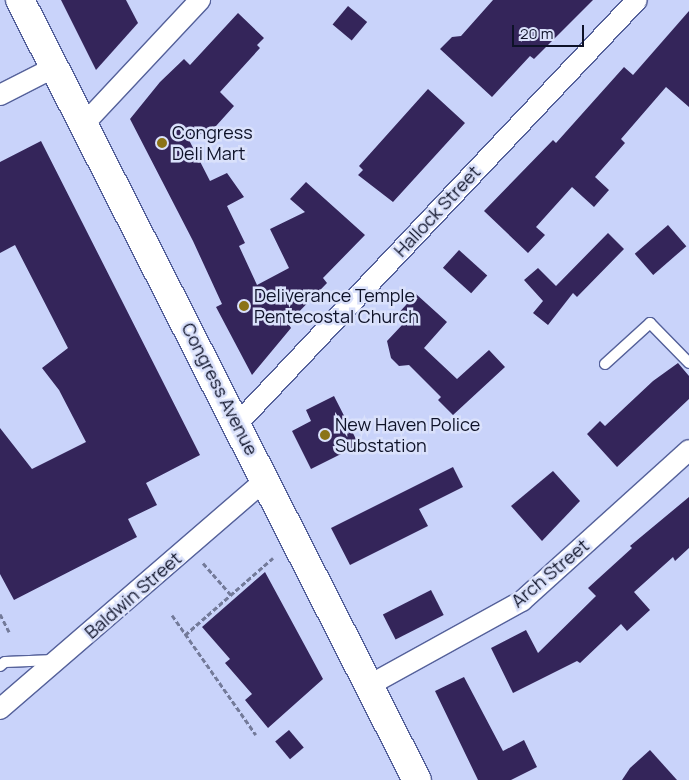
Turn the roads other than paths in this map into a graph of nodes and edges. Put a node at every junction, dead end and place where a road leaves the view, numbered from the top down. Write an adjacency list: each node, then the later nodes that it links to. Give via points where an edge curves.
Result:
1 (20, 0): 4 (main road, Congress Avenue)
2 (200, 0): 6 (street)
3 (637, 0): 9 (street, Hallock Street)
4 (55, 67): 5 (street); 6 (main road, Congress Avenue)
5 (0, 95)
6 (84, 124): 9 (main road, Congress Avenue)
7 (689, 363): 8 (lane, via 650,324)
8 (605, 364)
9 (238, 423): 11 (main road, Congress Avenue)
10 (689, 450): 14 (street, Arch Street, via 522,601)
11 (265, 480): 12 (street, Baldwin Street); 14 (main road, Congress Avenue)
12 (58, 660): 13 (lane, via 5,662); 15 (street, Baldwin Street)
13 (0, 666)
14 (368, 686): 16 (main road, Congress Avenue)
15 (0, 709)
16 (417, 780)

